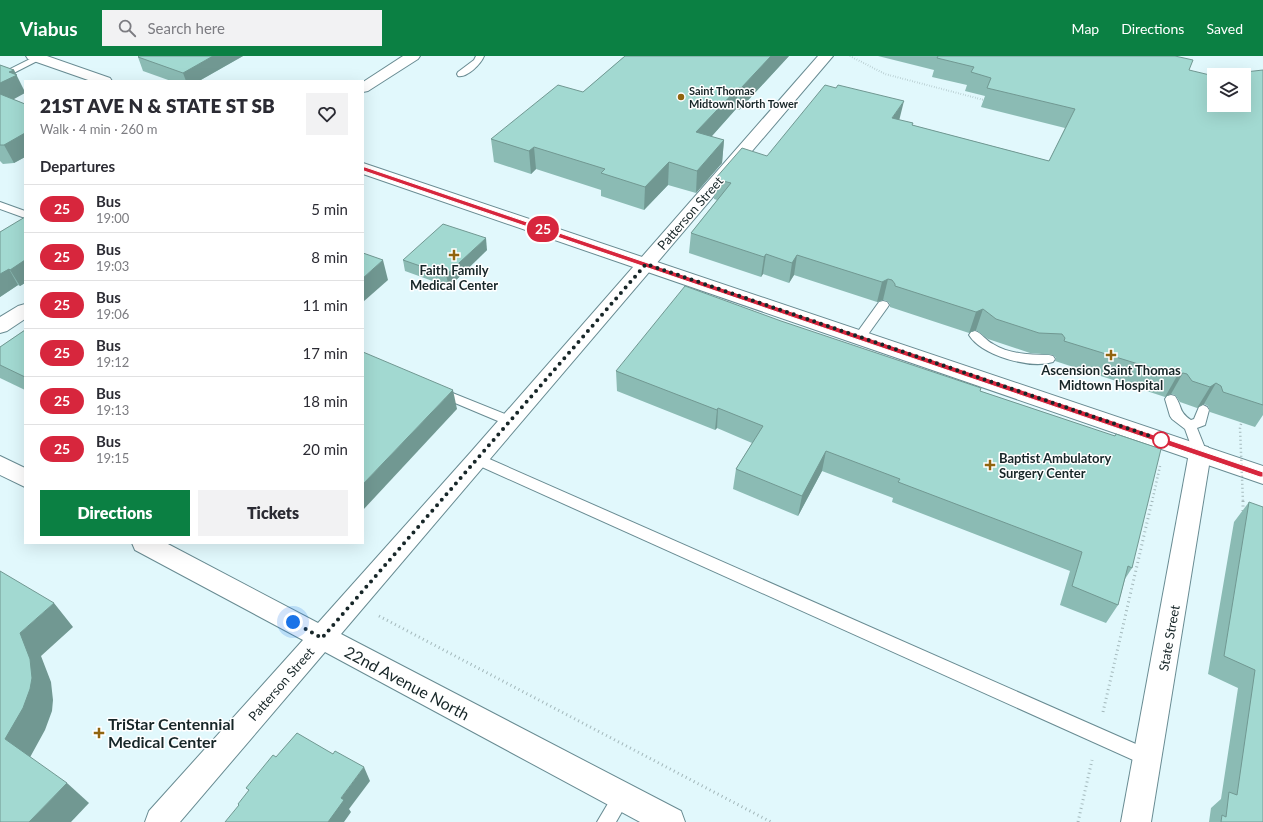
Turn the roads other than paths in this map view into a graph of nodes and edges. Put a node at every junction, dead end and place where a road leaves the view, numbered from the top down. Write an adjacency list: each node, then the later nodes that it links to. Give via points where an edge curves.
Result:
1 (412, 56): 8 (street)
2 (480, 56): 5 (lane, via 478,61)
3 (826, 56): 12 (street, Patterson Street)
4 (36, 57): 6 (lane); 7 (street)
5 (461, 74)
6 (0, 77)
7 (102, 80)
8 (364, 87)
9 (364, 168): 12 (street)
10 (0, 205): 11 (lane)
11 (24, 215)
12 (646, 264): 17 (street); 22 (street, Patterson Street)
13 (883, 304): 17 (lane)
14 (24, 311): 15 (street)
15 (0, 326)
16 (975, 335): 18 (lane, via 988,348 1024,359)
17 (860, 337): 24 (street)
18 (1049, 359)
19 (431, 388): 22 (lane)
20 (1171, 399): 23 (lane, via 1176,416)
21 (1203, 410): 23 (lane, via 1200,422)
22 (510, 421): 25 (street, Patterson Street)
23 (1190, 426): 24 (lane)
24 (1200, 453): 27 (street); 31 (street, State Street)
25 (478, 459): 30 (street, Patterson Street); 31 (lane)
26 (0, 465): 28 (street)
27 (1263, 475)
28 (24, 477)
29 (146, 544): 30 (street, 22nd Avenue North)
30 (322, 638): 32 (street, 22nd Avenue North); 33 (street, Patterson Street)
31 (1148, 758): 36 (street, State Street)
32 (622, 796): 34 (lane); 35 (street, 22nd Avenue North)
33 (160, 822)
34 (606, 822)
35 (670, 822)
36 (1136, 822)

